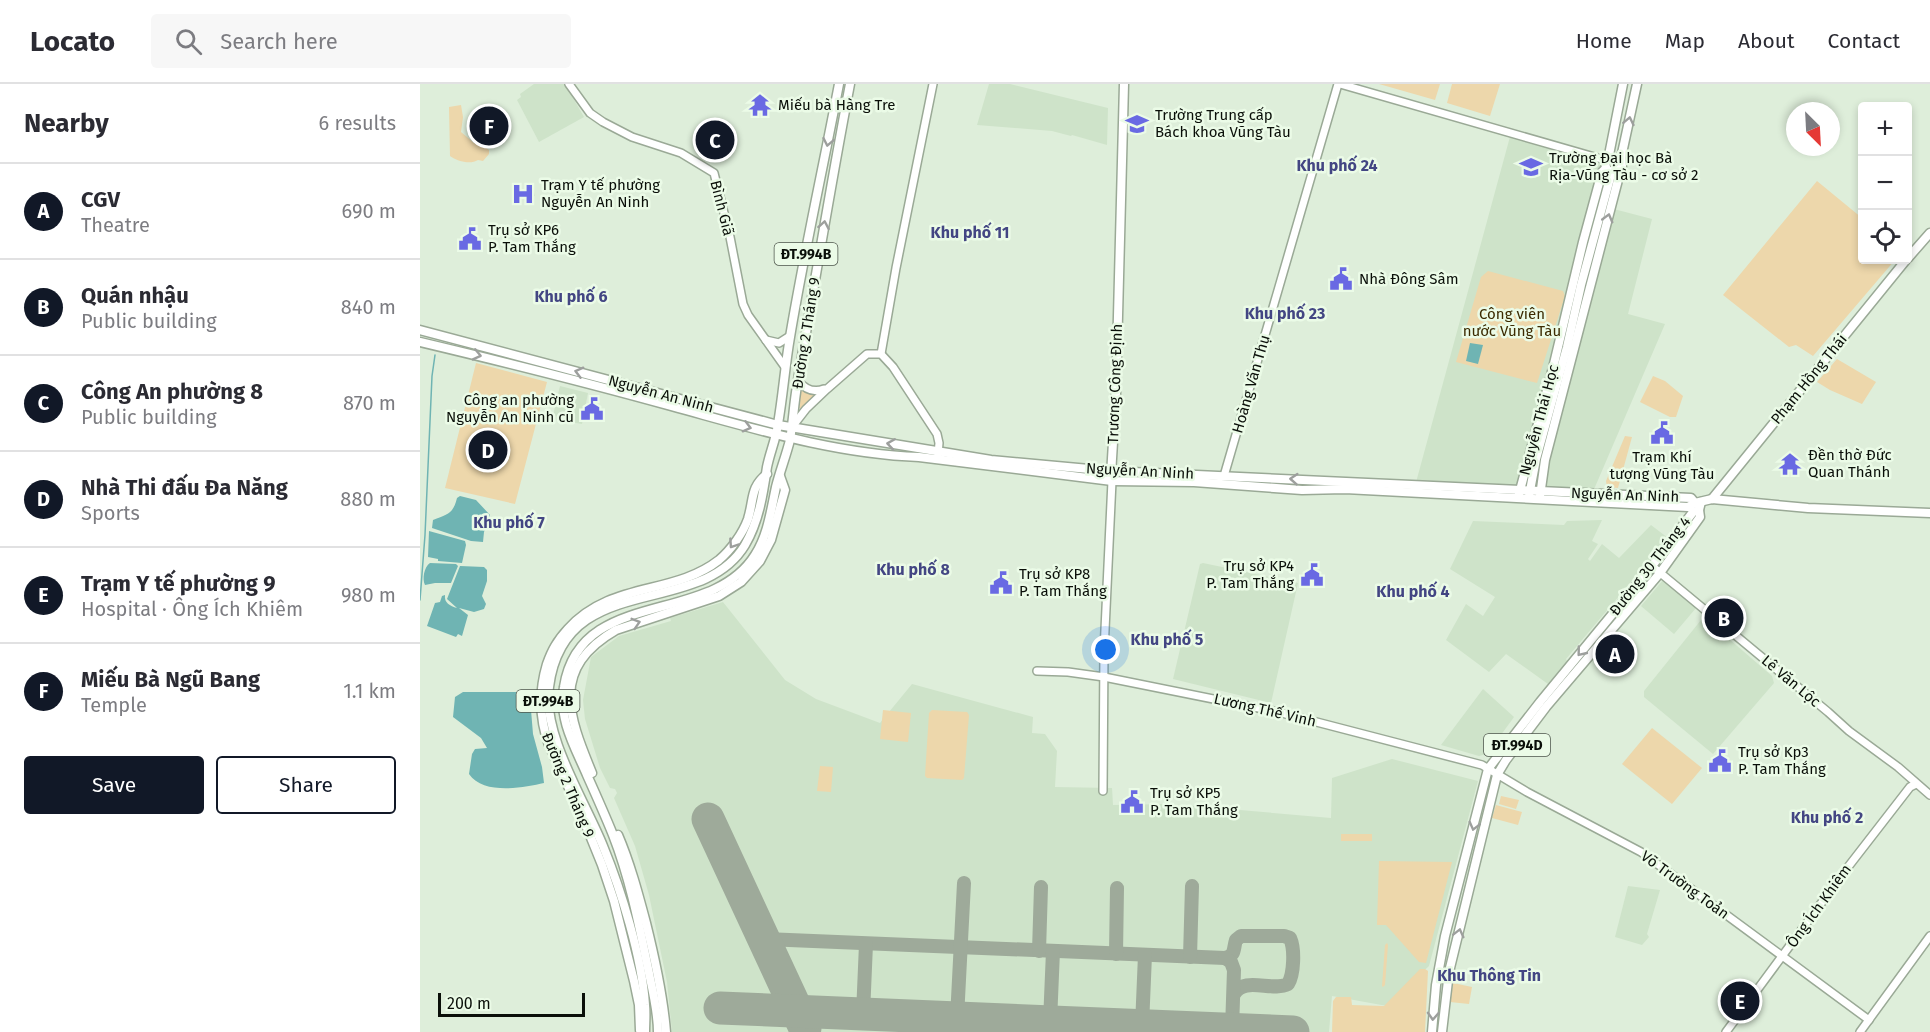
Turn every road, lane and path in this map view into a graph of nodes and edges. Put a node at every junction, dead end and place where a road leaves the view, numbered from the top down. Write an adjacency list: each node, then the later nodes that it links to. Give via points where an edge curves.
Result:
1 (569, 84): 19 (street, Bình Giã, via 590,113 603,122 632,137 681,153 714,173 743,304)
2 (839, 84): 12 (main road, Đường 2 Tháng 9 / ĐT.994B, one-way to 12)
3 (850, 84): 11 (main road, Đường 2 Tháng 9 / ĐT.994B)
4 (933, 84): 21 (street)
5 (1124, 84): 32 (main road, Trương Công Định)
6 (1339, 84): 10 (street); 35 (street, Hoàng Văn Thụ)
7 (1623, 84): 10 (main road, Nguyễn Thái Học)
8 (1637, 84): 9 (main road, one-way to 8)
9 (1621, 158): 10 (main road, via 1616,154); 10 (main road, via 1622,166)
10 (1610, 165): 16 (main road, Nguyễn Thái Học, via 1602,172); 16 (main road, Nguyễn Thái Học, one-way to 10, via 1619,176)
11 (832, 177): 12 (main road); 24 (main road, Đường 2 Tháng 9 / ĐT.994B, one-way to 11)
12 (820, 184): 18 (main road, Đường 2 Tháng 9 / ĐT.994B)
13 (1930, 233): 14 (main road, Phạm Hồng Thái)
14 (1912, 253)
15 (1903, 264): 39 (main road, Phạm Hồng Thái)
16 (1577, 301): 31 (main road, Nguyễn Thái Học)
17 (420, 330): 22 (main road, Nguyễn An Ninh)
18 (790, 336): 19 (street, via 779,343); 23 (main road, Đường 2 Tháng 9 / ĐT.994B)
19 (766, 340): 23 (street, Bình Giã)
20 (420, 342): 22 (main road, Nguyễn An Ninh, one-way to 22)
21 (881, 354): 25 (street, via 867,354); 30 (street, via 894,367 937,434)
22 (510, 358): 26 (main road, Nguyễn An Ninh, one-way to 22); 28 (main road, Nguyễn An Ninh, one-way to 28)
23 (786, 367): 26 (main road, Đường 2 Tháng 9 / ĐT.994B)
24 (798, 381): 25 (street, via 808,389); 27 (main road, Đường 2 Tháng 9 / ĐT.994B)
25 (827, 389): 27 (street)
26 (778, 425): 27 (main road, Nguyễn An Ninh); 28 (main road, Đường 2 Tháng 9 / ĐT.994B)
27 (791, 428): 29 (main road, Đường 2 Tháng 9 / ĐT.994B); 30 (main road, Nguyễn An Ninh, one-way to 27)
28 (776, 435): 29 (main road, Nguyễn An Ninh); 33 (main road, Đường 2 Tháng 9 / ĐT.994B)
29 (790, 439): 30 (main road, Nguyễn An Ninh, via 889,456); 34 (main road, Đường 2 Tháng 9 / ĐT.994B)
30 (937, 456): 32 (main road, Nguyễn An Ninh); 36 (main road, Nguyễn An Ninh)
31 (1537, 459): 37 (main road, Nguyễn Thái Học); 38 (main road, Nguyễn Thái Học)
32 (1111, 471): 35 (main road, Nguyễn An Ninh); 36 (main road, Trương Công Định)
33 (767, 474): 34 (main road); 54 (main road, Đường 2 Tháng 9 / ĐT.994B, one-way to 54, via 757,482 745,526 721,559 693,574 594,606 579,617 551,651 543,679 543,728)
34 (780, 476): 53 (main road, Đường 2 Tháng 9 / ĐT.994B, one-way to 34, via 568,733 562,702 567,672 577,653 597,632 623,617 702,594 732,579 758,551)
35 (1224, 476): 37 (main road, Nguyễn An Ninh, one-way to 35)
36 (1112, 482): 37 (main road, Nguyễn An Ninh); 47 (street, Trương Công Định)
37 (1524, 495): 38 (main road, Nguyễn An Ninh)
38 (1540, 496): 40 (main road, Nguyễn An Ninh)
39 (1712, 499): 40 (main road, Đường 30 Tháng 4); 41 (main road)
40 (1698, 505): 42 (main road, Đường 30 Tháng 4 / ĐT.994D); 43 (main road, Đường 30 Tháng 4 / ĐT.994D, via 1700,517)
41 (1930, 513)
42 (1652, 566): 43 (street, Lê Văn Lộc); 44 (main road, Đường 30 Tháng 4 / ĐT.994D)
43 (1660, 573): 45 (main road, Đường 30 Tháng 4 / ĐT.994D); 50 (street, Lê Văn Lộc)
44 (1617, 608): 45 (main road); 48 (main road, Đường 30 Tháng 4 / ĐT.994D, one-way to 48)
45 (1625, 614): 49 (main road, Đường 30 Tháng 4 / ĐT.994D, via 1546,707)
46 (1037, 671): 47 (street, Lương Thế Vinh)
47 (1104, 678): 48 (street, Lương Thế Vinh, via 1278,712); 51 (street, Trương Công Định)
48 (1488, 769): 49 (street, Võ Trường Toản); 57 (main road, Đường 30 Tháng 4 / ĐT.994D, one-way to 57)
49 (1497, 775): 56 (street, Võ Trường Toản, via 1641,852); 58 (main road, Đường 30 Tháng 4 / ĐT.994D, one-way to 49)
50 (1916, 784): 52 (street, Lê Văn Lộc); 56 (street, Ông Ích Khiêm)
51 (1103, 791)
52 (1930, 795)
53 (600, 797): 54 (main road); 62 (main road, Đường 2 Tháng 9 / ĐT.994B, via 639,920); 63 (main road, Đường 2 Tháng 9 / ĐT.994B, via 623,847 641,907 661,989)
54 (581, 806): 60 (main road, Đường 2 Tháng 9 / ĐT.994B, via 614,901 638,1000); 61 (main road, Đường 2 Tháng 9 / ĐT.994B, via 612,870 634,944 645,1003)
55 (1930, 936): 59 (street)
56 (1782, 956): 59 (street, Võ Trường Toản); 66 (street, Ông Ích Khiêm)
57 (1439, 967): 58 (main road); 64 (main road, Đường 30 Tháng 4 / ĐT.994D, one-way to 64)
58 (1450, 969): 65 (main road, Đường 30 Tháng 4 / ĐT.994D)
59 (1869, 1020): 67 (street)
60 (640, 1032)
61 (645, 1032)
62 (658, 1032)
63 (666, 1032)
64 (1432, 1032)
65 (1442, 1032)
66 (1726, 1032)
67 (1860, 1032)

